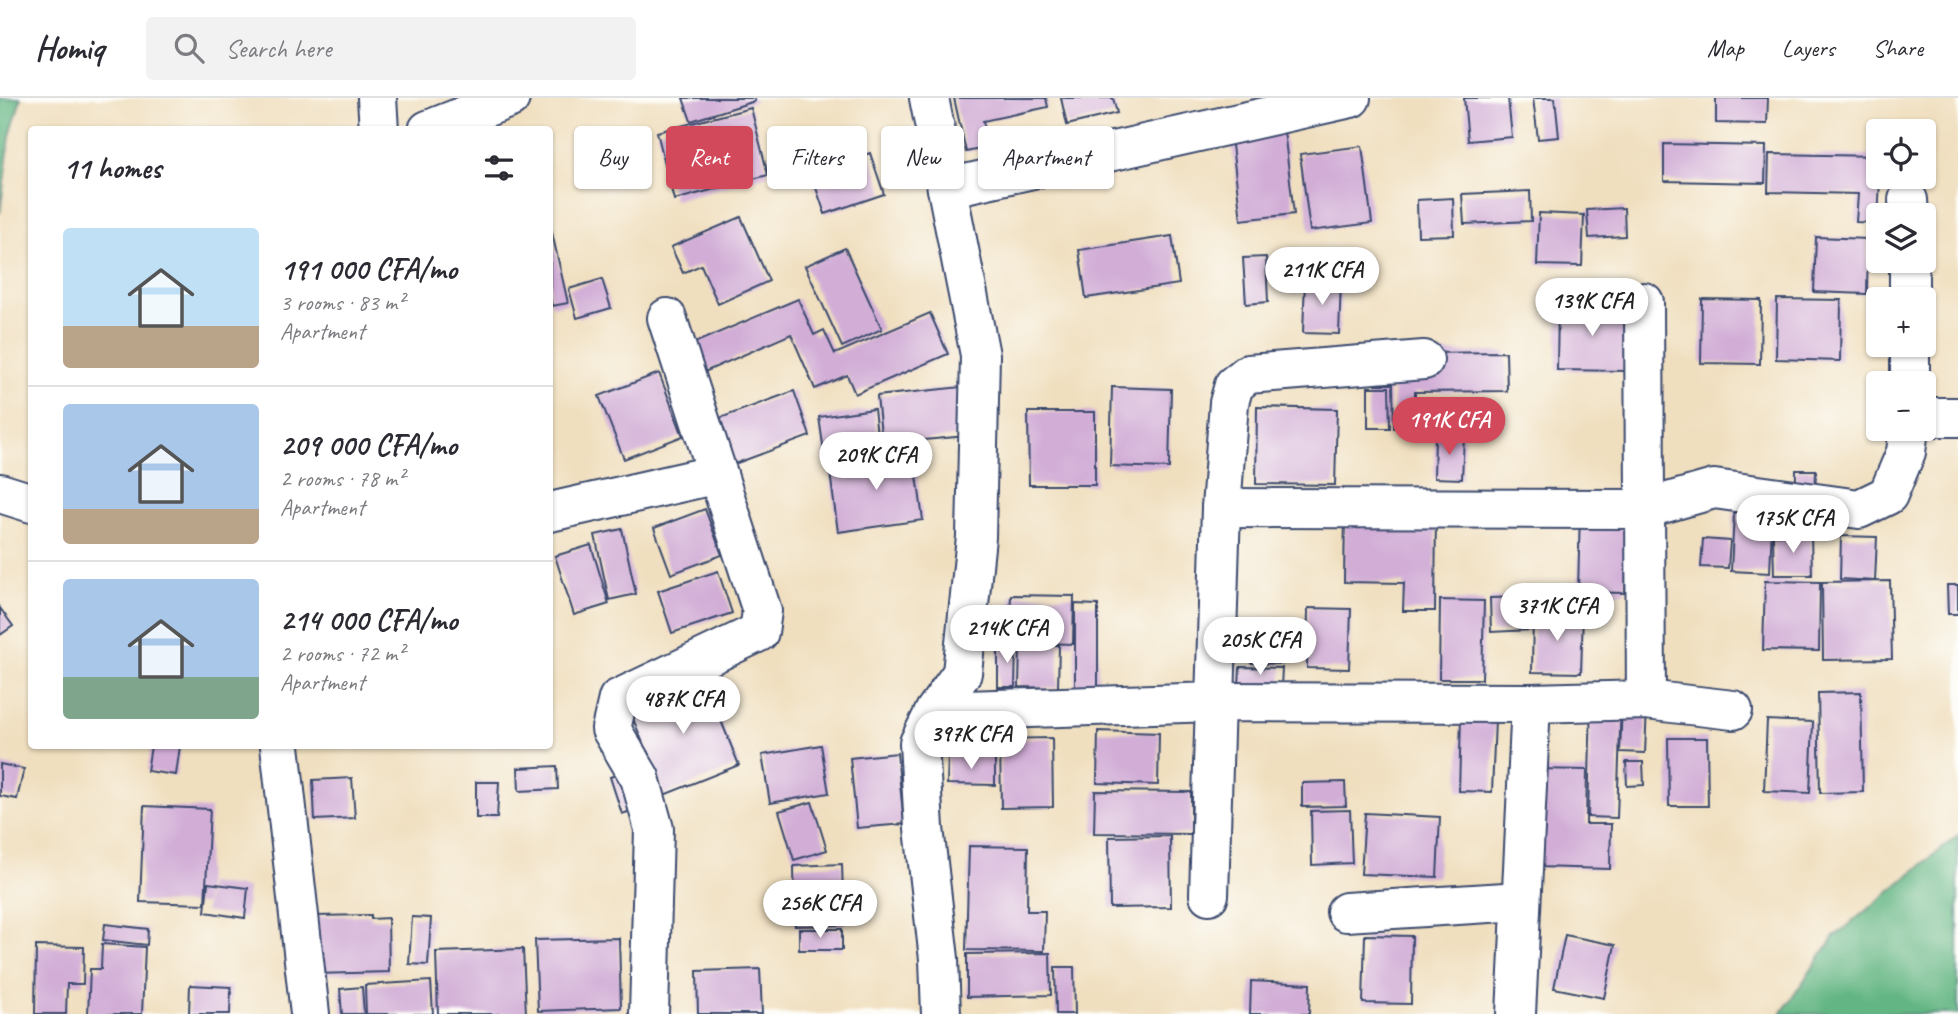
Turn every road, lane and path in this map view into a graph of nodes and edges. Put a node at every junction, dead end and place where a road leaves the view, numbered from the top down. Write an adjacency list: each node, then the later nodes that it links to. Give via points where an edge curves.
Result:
1 (377, 98): 5 (street)
2 (510, 98): 6 (street)
3 (929, 98): 7 (street)
4 (1351, 98): 8 (street)
5 (379, 126)
6 (438, 126)
7 (935, 126)
8 (964, 184)
9 (947, 189): 26 (street, via 980,355 976,537 962,673)
10 (1644, 302): 20 (street)
11 (667, 318): 16 (street)
12 (1424, 360): 19 (street, via 1248,374 1234,386 1229,403)
13 (1936, 417): 14 (street)
14 (1958, 417)
15 (1907, 441): 20 (street, via 1888,495 1859,509 1714,489)
16 (718, 474): 21 (street); 32 (street, via 762,611 759,632 618,699 611,729 640,778 654,830)
17 (0, 493): 18 (street)
18 (28, 502)
19 (1220, 508): 20 (street); 23 (street)
20 (1644, 509): 22 (street)
21 (553, 511)
22 (1646, 700): 24 (street); 25 (street)
23 (1214, 702): 24 (street); 26 (street); 28 (street)
24 (1531, 703): 29 (street)
25 (1733, 710)
26 (935, 712): 33 (street, via 919,743)
27 (280, 749): 31 (street)
28 (1209, 895)
29 (1521, 901): 30 (street); 34 (street)
30 (1346, 912)
31 (310, 1014)
32 (649, 1014)
33 (941, 1014)
34 (1516, 1014)

